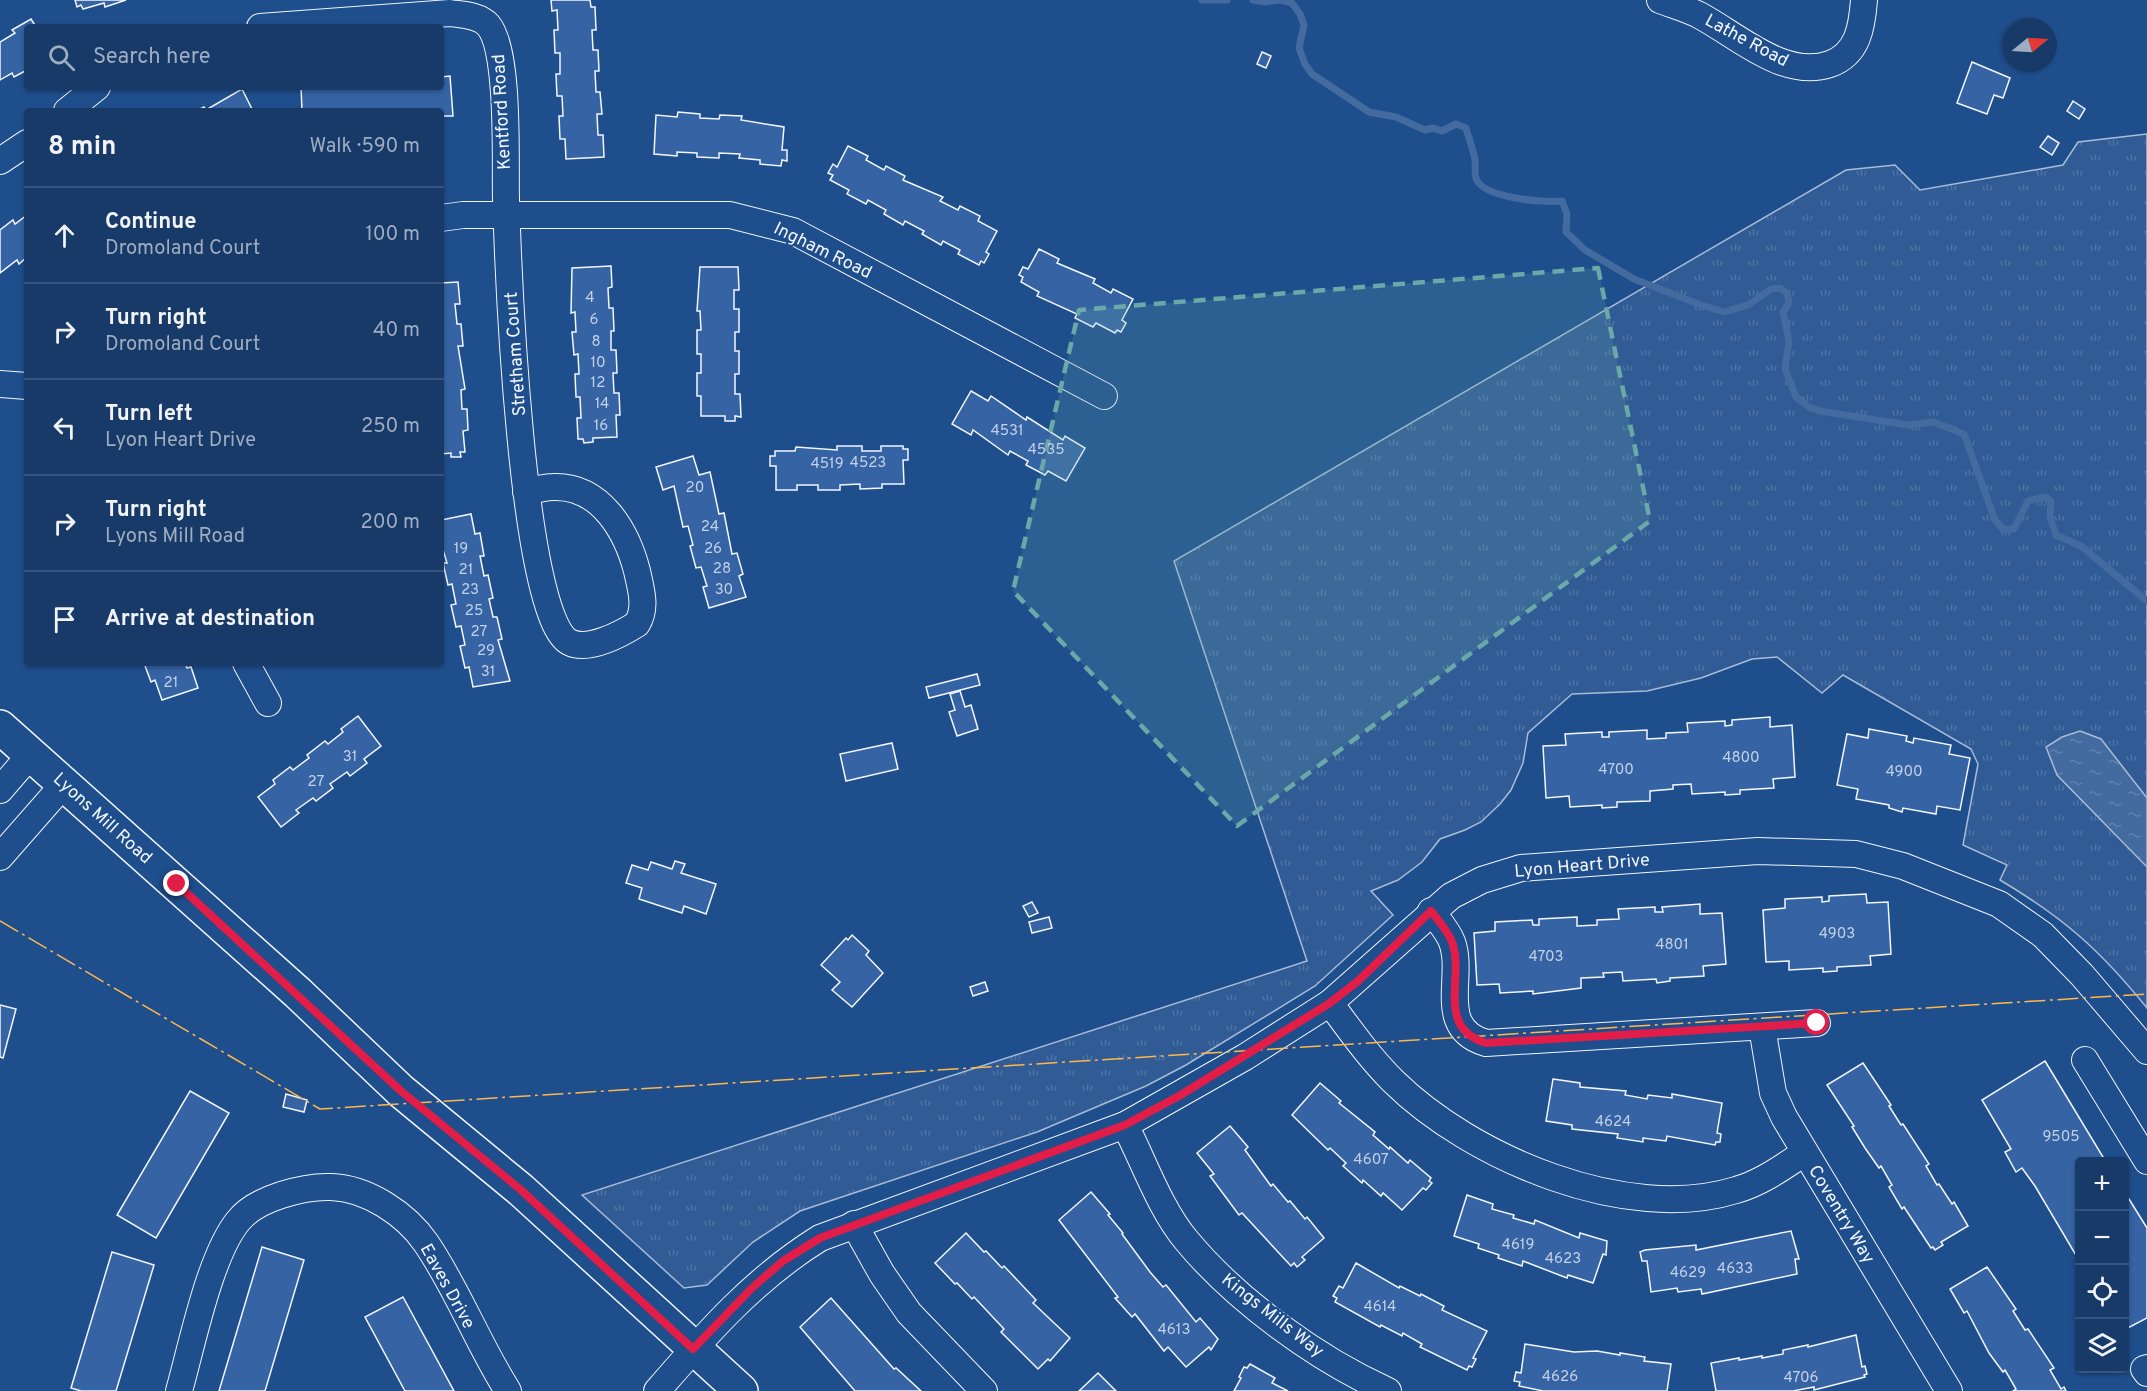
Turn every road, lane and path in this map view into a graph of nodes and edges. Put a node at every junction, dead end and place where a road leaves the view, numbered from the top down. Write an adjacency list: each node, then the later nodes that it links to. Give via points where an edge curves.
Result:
1 (1660, 0): 2 (street, Lathe Road, via 1698,14 1766,55 1794,66 1818,68 1839,61 1855,46 1863,24)
2 (1864, 0)
3 (301, 24): 8 (street, Kentford Road, via 450,13 473,16 488,25 497,43 502,72)
4 (94, 90): 5 (street)
5 (71, 108)
6 (24, 145): 7 (street)
7 (0, 161)
8 (506, 217): 9 (street, Ingham Road); 12 (street, Ingham Road, via 730,214 793,231); 13 (street, Stretham Court)
9 (444, 218)
10 (0, 384): 11 (street)
11 (24, 386)
12 (1104, 396)
13 (526, 492): 13 (street, Stretham Court, via 550,616 558,632 570,643 581,645 595,643 637,624 643,606 641,589 630,544 611,515 584,494 554,487)
14 (248, 666): 15 (street)
15 (268, 703)
16 (0, 727): 17 (main road, Lyons Mill Road)
17 (31, 754): 18 (main road, Lyons Mill Road); 19 (street)
18 (64, 784): 20 (street); 31 (main road, Lyons Mill Road, via 401,1091 521,1190)
19 (0, 790)
20 (0, 856)
21 (1431, 911): 22 (street, Lyon Heart Drive); 24 (street, via 1452,942 1457,1017 1473,1039 1504,1044); 25 (street, Lyon Heart Drive, via 1482,880 1521,868 1758,851 1856,855 1903,866 1999,904 2043,934)
22 (1330, 1003): 27 (street, Lyon Heart Drive); 28 (street, via 1365,1052 1430,1112 1473,1142 1562,1180 1612,1193 1662,1199 1704,1197 1758,1182)
23 (1817, 1023): 24 (street)
24 (1762, 1027): 28 (street, Coventry Way, via 1773,1093)
25 (2147, 1051)
26 (2085, 1060): 29 (street)
27 (1125, 1125): 30 (street, Lyon Heart Drive); 40 (street, Kings Mills Way, via 1186,1240 1212,1267 1289,1332 1334,1363)
28 (1804, 1154): 34 (street, Coventry Way)
29 (2147, 1161)
30 (854, 1224): 31 (street, Lyon Heart Drive, via 820,1238 783,1261); 39 (street, via 909,1313)
31 (693, 1349): 37 (street, Lyon Heart Drive); 38 (main road, Lyons Mill Road)
32 (2147, 1368): 33 (street)
33 (2147, 1373)
34 (1945, 1390)
35 (179, 1391): 36 (street, Eaves Drive, via 220,1249 240,1218 288,1192 311,1186 340,1187 365,1194 413,1228 426,1242)
36 (508, 1391)
37 (657, 1391)
38 (741, 1391)
39 (984, 1391)
40 (1388, 1391)

